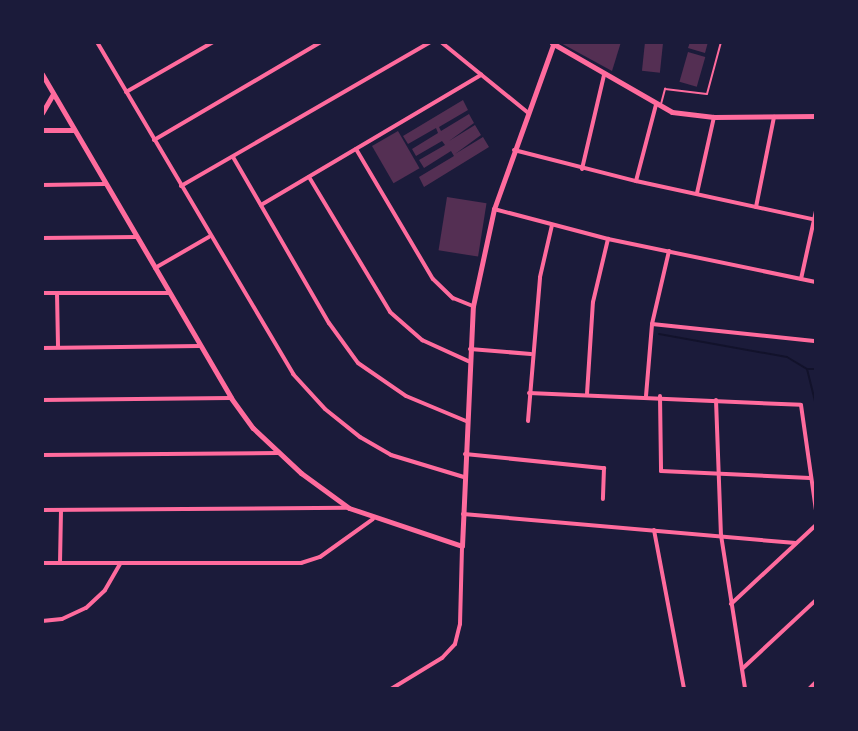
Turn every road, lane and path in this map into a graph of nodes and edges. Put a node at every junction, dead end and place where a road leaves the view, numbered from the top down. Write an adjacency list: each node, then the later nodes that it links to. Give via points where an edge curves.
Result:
1 (213, 42): 11 (street)
2 (321, 42): 21 (street)
3 (430, 42): 24 (street)
4 (441, 42): 9 (street)
5 (721, 42): 13 (lane, via 707,94 665,89)
6 (99, 43): 11 (street)
7 (553, 43): 10 (street); 14 (street)
8 (42, 74): 12 (street)
9 (481, 75): 14 (street); 22 (street)
10 (604, 75): 13 (street); 25 (street)
11 (126, 92): 21 (street)
12 (53, 94): 15 (street); 20 (street)
13 (659, 106): 17 (street); 27 (street)
14 (527, 111): 23 (street)
15 (42, 113)
16 (816, 116): 18 (street)
17 (714, 117): 18 (street); 31 (street)
18 (774, 117): 33 (street)
19 (42, 130): 20 (street)
20 (74, 130): 28 (street)
21 (154, 140): 30 (street)
22 (356, 149): 26 (street); 49 (street, via 433,279 453,298)
23 (513, 150): 25 (street); 34 (street)
24 (233, 157): 30 (street); 32 (street)
25 (582, 169): 27 (street)
26 (309, 177): 32 (street); 57 (street, via 390,312 422,340)
27 (636, 182): 31 (street)
28 (105, 184): 29 (street); 38 (street)
29 (42, 185)
30 (181, 186): 39 (street)
31 (697, 193): 33 (street)
32 (261, 205): 65 (street, via 329,323 358,363 406,396)
33 (756, 207): 36 (street)
34 (494, 208): 37 (street); 49 (street)
35 (816, 211): 36 (street)
36 (815, 220): 44 (street)
37 (552, 225): 41 (street); 56 (street, via 540,277)
38 (136, 237): 40 (street); 43 (street)
39 (210, 237): 43 (street); 71 (street, via 279,354 325,409 391,455)
40 (42, 238)
41 (608, 239): 42 (street); 59 (street, via 593,302)
42 (669, 251): 44 (street); 50 (street)
43 (155, 268): 48 (street)
44 (801, 279): 45 (street)
45 (816, 282)
46 (42, 293): 47 (street)
47 (57, 293): 48 (street); 53 (street)
48 (169, 293): 52 (street)
49 (473, 306): 55 (street)
50 (652, 324): 51 (street); 60 (street)
51 (814, 341)
52 (200, 346): 53 (street); 62 (street)
53 (58, 347): 54 (street)
54 (42, 348)
55 (469, 349): 56 (street); 57 (street)
56 (531, 354): 58 (street)
57 (468, 361): 65 (street)
58 (529, 393): 59 (street); 66 (street)
59 (587, 394): 60 (street)
60 (646, 396): 61 (street)
61 (660, 396): 64 (street); 70 (street, via 661,471)
62 (231, 398): 63 (street); 67 (street)
63 (42, 400)
64 (716, 400): 70 (street); 72 (street, via 801,405)
65 (465, 421): 68 (street)
66 (528, 421)
67 (278, 453): 69 (street); 74 (street)
68 (465, 454): 71 (street); 73 (street, via 604,468)
69 (42, 455)
70 (717, 473): 72 (street); 82 (street)
71 (464, 477): 78 (street)
72 (810, 478): 77 (street)
73 (603, 500)
74 (349, 508): 76 (street); 79 (street)
75 (42, 510): 76 (street)
76 (61, 510): 86 (street)
77 (816, 510)
78 (463, 514): 81 (street); 84 (street)
79 (373, 519): 84 (street); 87 (street, via 320,557 301,563)
80 (816, 525): 83 (street)
81 (654, 531): 82 (street); 94 (street)
82 (721, 535): 83 (street); 89 (street)
83 (796, 543): 89 (street)
84 (462, 546): 93 (street, via 460,624 455,644 442,658)
85 (42, 563): 86 (street)
86 (60, 563): 87 (street)
87 (121, 563): 90 (street, via 105,590 86,608 62,619)
88 (816, 600): 91 (street)
89 (730, 604): 91 (street)
90 (42, 621)
91 (742, 669): 95 (street)
92 (816, 682): 96 (street)
93 (391, 689)
94 (684, 689)
95 (745, 689)
96 (809, 689)

